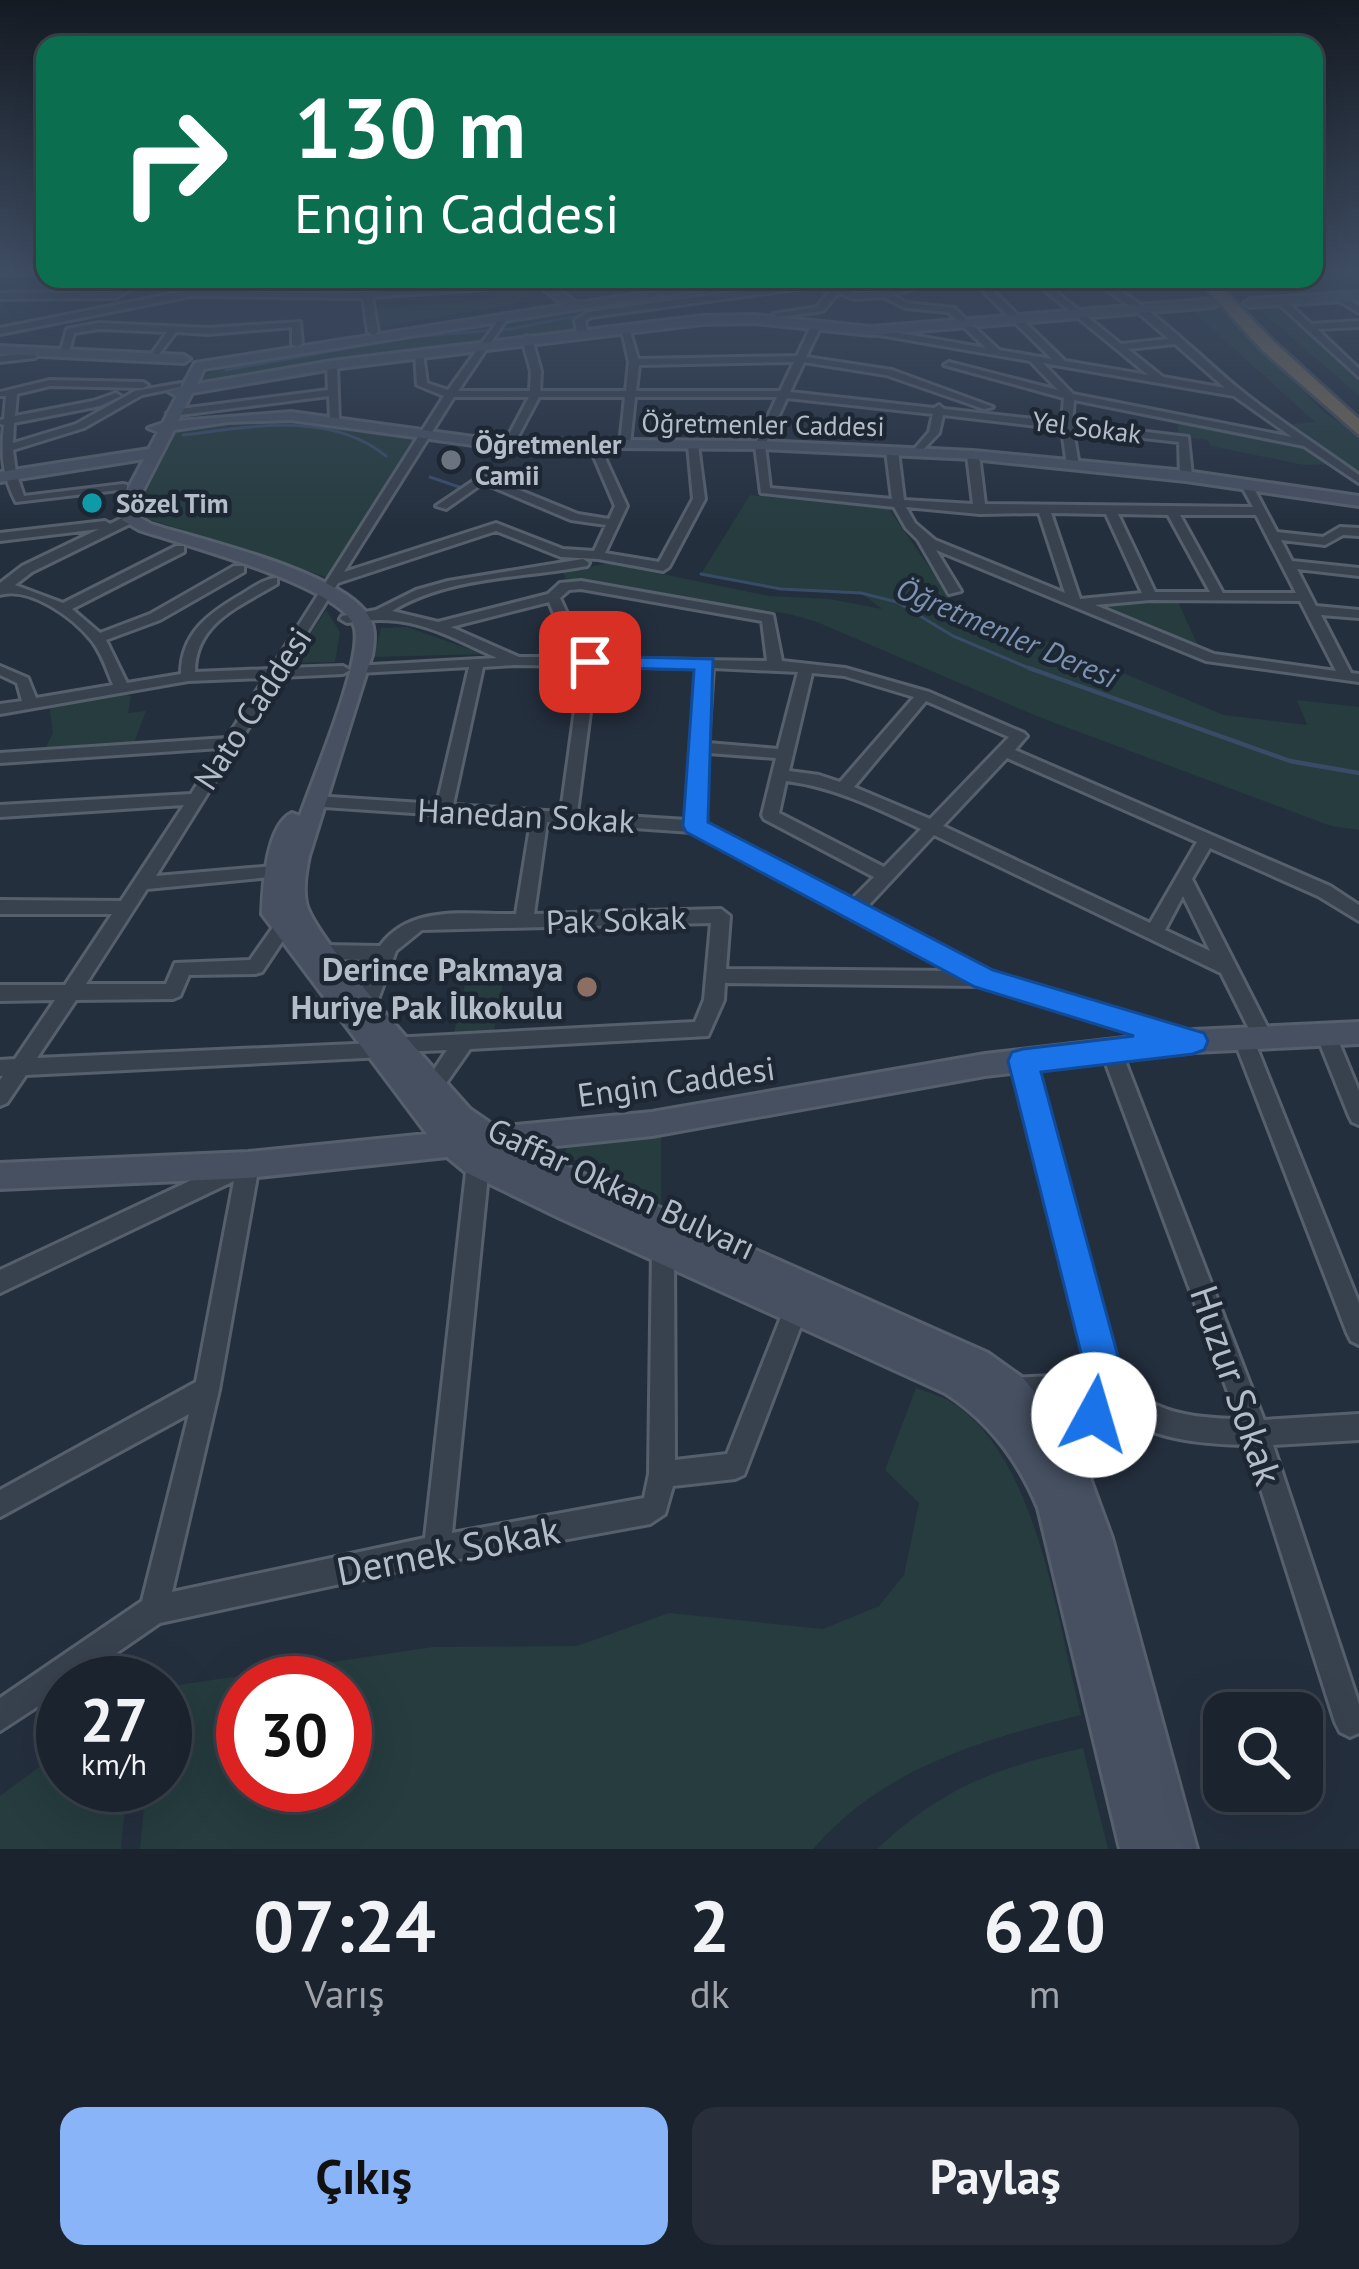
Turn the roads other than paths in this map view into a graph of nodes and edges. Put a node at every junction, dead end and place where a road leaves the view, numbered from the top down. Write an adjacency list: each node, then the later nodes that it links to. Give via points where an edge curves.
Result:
1 (65, 356): 33 (street)
2 (74, 356): 30 (main road)
3 (104, 356): 19 (main road)
4 (249, 356): 30 (main road)
5 (291, 356): 30 (main road)
6 (400, 356): 25 (main road)
7 (418, 356): 40 (street, via 422,385)
8 (477, 356): 40 (street, Nato Caddesi)
9 (533, 356): 38 (street)
10 (630, 356): 27 (street)
11 (950, 356): 23 (street)
12 (1010, 356): 21 (street)
13 (1055, 356): 26 (street)
14 (1130, 356): 32 (street)
15 (1195, 356): 39 (street)
16 (1279, 356): 52 (highway)
17 (1297, 356): 46 (highway)
18 (1338, 356): 24 (street)
19 (154, 358): 30 (main road)
20 (800, 358): 27 (street); 28 (street); 29 (street)
21 (1035, 361): 26 (street); 43 (street)
22 (1359, 362): 24 (street)
23 (949, 364): 34 (street); 43 (street)
24 (1346, 364): 31 (street)
25 (332, 365): 30 (main road); 36 (street)
26 (1064, 365): 32 (street)
27 (633, 368): 28 (street); 41 (street)
28 (794, 371): 42 (street)
29 (888, 372): 34 (street); 44 (street)
30 (184, 373): 35 (street); 50 (main road); 56 (street, via 80,426)
31 (1359, 374)
32 (1161, 381): 39 (street)
33 (50, 383): 35 (street); 37 (street)
34 (934, 387): 47 (street)
35 (130, 388): 49 (street, via 96,404)
36 (334, 392): 48 (street); 50 (street)
37 (6, 393): 49 (street)
38 (539, 393): 40 (street, Yel Sokak); 41 (street, Yel Sokak); 55 (street)
39 (1237, 393): 54 (street)
40 (450, 394): 53 (street, Nato Caddesi)
41 (629, 394): 42 (street, Yel Sokak); 58 (street)
42 (782, 394): 44 (street, Yel Sokak); 60 (street)
43 (1070, 395): 51 (street); 54 (street)
44 (878, 401): 45 (street, Yel Sokak)
45 (939, 408): 47 (street, Yel Sokak); 62 (street, via 934,433)
46 (1359, 411)
47 (1016, 418): 51 (street, Yel Sokak)
48 (335, 420): 50 (main road, Öğretmenler Caddesi); 53 (main road, Öğretmenler Caddesi)
49 (5, 422): 56 (street)
50 (164, 423): 63 (main road)
51 (1067, 425): 65 (street); 67 (street, Yel Sokak, via 1184,439)
52 (1359, 429)
53 (423, 434): 55 (main road, Öğretmenler Caddesi); 94 (street, Nato Caddesi)
54 (1305, 442): 68 (street)
55 (509, 444): 57 (main road, Öğretmenler Caddesi)
56 (5, 445): 66 (street)
57 (594, 445): 58 (main road, Öğretmenler Caddesi); 80 (street, via 620,502)
58 (625, 445): 59 (main road, Öğretmenler Caddesi)
59 (693, 445): 60 (main road, Öğretmenler Caddesi); 88 (street, via 699,500 663,567)
60 (760, 445): 61 (main road, Öğretmenler Caddesi); 73 (street, via 765,491)
61 (892, 451): 62 (main road, Öğretmenler Caddesi); 73 (street)
62 (916, 453): 64 (main road, Öğretmenler Caddesi)
63 (147, 454): 66 (main road); 70 (main road); 79 (main road)
64 (973, 455): 65 (main road, Öğretmenler Caddesi); 75 (street)
65 (1073, 466): 67 (main road, Öğretmenler Caddesi)
66 (4, 476): 70 (street, via 20,500)
67 (1186, 476): 69 (main road, Öğretmenler Caddesi)
68 (1359, 480)
69 (1246, 483): 71 (main road, Öğretmenler Caddesi); 77 (street)
70 (123, 487): 79 (main road, via 112,511)
71 (1359, 501)
72 (442, 506): 80 (street, via 482,478 575,517)
73 (899, 507): 75 (street); 85 (street)
74 (1044, 510): 75 (street); 76 (street); 100 (street)
75 (980, 511)
76 (1110, 511): 78 (street); 97 (street)
77 (1259, 511): 78 (street); 83 (street)
78 (1172, 512): 96 (street)
79 (123, 522): 82 (street); 87 (main road); 93 (street); 94 (main road)
80 (613, 523): 88 (street)
81 (1359, 532): 83 (street, via 1325,541)
82 (21, 534): 84 (street); 86 (street)
83 (1272, 536): 89 (street)
84 (0, 537)
85 (924, 539): 95 (street); 100 (street)
86 (0, 546)
87 (180, 549): 90 (main road); 101 (street)
88 (598, 555): 94 (street, via 561,553 496,527); 102 (street, via 406,598)
89 (1287, 564): 91 (street); 99 (street)
90 (238, 569): 92 (main road); 106 (street, via 155,617)
91 (1359, 572)
92 (272, 581): 94 (main road); 117 (street, via 192,637)
93 (1, 588): 101 (street)
94 (330, 589): 104 (main road); 116 (street, Nato Caddesi)
95 (954, 591)
96 (1217, 595): 97 (street); 99 (street)
97 (1150, 596): 100 (street)
98 (553, 597): 105 (street); 108 (street, via 569,633); 112 (street, via 581,585 768,618)
99 (1306, 603): 103 (street); 118 (street)
100 (1076, 604): 118 (street, via 1211,658)
101 (61, 609): 106 (street)
102 (380, 613): 104 (street); 105 (street)
103 (1359, 614)
104 (354, 618): 114 (main road, Gaffar Okkan Bulvarı)
105 (438, 626): 107 (street)
106 (98, 638): 119 (street)
107 (517, 661): 108 (street); 110 (street)
108 (562, 662): 109 (street)
109 (590, 662): 111 (street); 135 (street)
110 (477, 664): 114 (street); 132 (street)
111 (706, 664): 112 (street); 124 (street)
112 (775, 665): 113 (street)
113 (806, 667): 120 (street); 126 (street)
114 (351, 669): 116 (street); 131 (main road, Gaffar Okkan Bulvarı); 139 (main road, Gaffar Okkan Bulvarı)
115 (0, 670): 121 (street, via 27,685)
116 (276, 671): 117 (street); 123 (street, Nato Caddesi)
117 (188, 676): 119 (street)
118 (1353, 678)
119 (121, 687): 121 (street)
120 (924, 695): 125 (street, via 1019,736); 129 (street)
121 (31, 704): 122 (street)
122 (0, 710)
123 (228, 743): 127 (street); 130 (street, Nato Caddesi)
124 (700, 747): 126 (street); 136 (street)
125 (1004, 751): 137 (street); 138 (street)
126 (783, 754): 128 (street)
127 (0, 758)
128 (778, 775): 129 (street); 140 (street, via 770,815)
129 (844, 788): 137 (street)
130 (193, 799): 133 (street); 142 (street, Nato Caddesi)
131 (316, 802): 132 (street, Hanedan Sokak); 150 (main road, Gaffar Okkan Bulvarı, via 292,894)
132 (444, 810): 134 (street, Hanedan Sokak)
133 (0, 811)
134 (540, 816): 135 (street, Hanedan Sokak); 147 (street)
135 (568, 817): 136 (street, Hanedan Sokak)
136 (695, 826): 146 (street, Hanedan Sokak)
137 (929, 827): 140 (street); 149 (street)
138 (1206, 841): 141 (street); 145 (street)
139 (275, 872): 142 (street); 148 (main road, Gaffar Okkan Bulvarı)
140 (885, 875): 146 (street)
141 (1184, 879): 149 (street); 152 (street)
142 (142, 883): 144 (street, Nato Caddesi)
143 (0, 907): 144 (street)
144 (127, 908): 155 (street, Nato Caddesi)
145 (1356, 909)
146 (852, 911): 154 (street, Hanedan Sokak)
147 (524, 922): 151 (street, Pak Sokak, via 420,923); 153 (street, Pak Sokak, via 721,916)
148 (281, 928): 155 (street, via 255,967 182,968 173,991); 163 (main road, Gaffar Okkan Bulvarı)
149 (1154, 933): 152 (street)
150 (324, 952): 151 (street); 157 (main road, Gaffar Okkan Bulvarı)
151 (383, 953): 157 (street)
152 (1226, 967): 160 (street)
153 (717, 976): 154 (street); 162 (street, Pak Sokak, via 706,1024 693,1033)
154 (985, 979): 161 (street, Hanedan Sokak)
155 (73, 992): 156 (street); 166 (street, Nato Caddesi)
156 (0, 993)
157 (366, 1005): 163 (main road, Gaffar Okkan Bulvarı)
158 (1359, 1033): 159 (main road, Engin Caddesi)
159 (1326, 1034): 160 (main road, Engin Caddesi); 169 (street)
160 (1253, 1037): 161 (main road, Engin Caddesi); 179 (street)
161 (1193, 1041): 164 (main road, Engin Caddesi)
162 (464, 1042): 163 (street); 167 (street)
163 (388, 1048): 166 (street); 167 (main road, Gaffar Okkan Bulvarı); 171 (main road, Gaffar Okkan Bulvarı)
164 (1112, 1053): 165 (main road, Engin Caddesi); 184 (street, Huzur Sokak)
165 (1023, 1061): 170 (main road, Engin Caddesi); 180 (street)
166 (10, 1067): 168 (street, Nato Caddesi)
167 (433, 1086): 172 (main road, Gaffar Okkan Bulvarı)
168 (0, 1097)
169 (1359, 1116)
170 (565, 1132): 172 (main road, Engin Caddesi); 174 (street)
171 (451, 1144): 172 (main road, Gaffar Okkan Bulvarı); 173 (main road)
172 (481, 1152): 174 (main road, Gaffar Okkan Bulvarı); 176 (main road, Gaffar Okkan Bulvarı); 188 (street)
173 (248, 1165): 175 (main road); 177 (street); 181 (street)
174 (544, 1172): 182 (main road, Gaffar Okkan Bulvarı, via 976,1365)
175 (0, 1176)
176 (663, 1250): 178 (main road, Gaffar Okkan Bulvarı); 185 (street)
177 (0, 1282)
178 (796, 1310): 185 (street, via 735,1466); 186 (main road, Gaffar Okkan Bulvarı, via 970,1388)
179 (1359, 1333)
180 (1108, 1386): 182 (street); 184 (street, via 1127,1409 1172,1426); 186 (street)
181 (207, 1390): 187 (street); 189 (street)
182 (1011, 1390): 186 (main road)
183 (1359, 1427): 184 (street)
184 (1255, 1430): 191 (street, Huzur Sokak)
185 (662, 1474): 188 (street, Dernek Sokak, via 650,1511)
186 (1070, 1495): 192 (main road); 193 (main road)
187 (0, 1504)
188 (437, 1549): 189 (street, Dernek Sokak)
189 (154, 1610): 190 (street, Dernek Sokak)
190 (0, 1716)
191 (1350, 1722)
192 (1142, 1849)
193 (1176, 1849)

